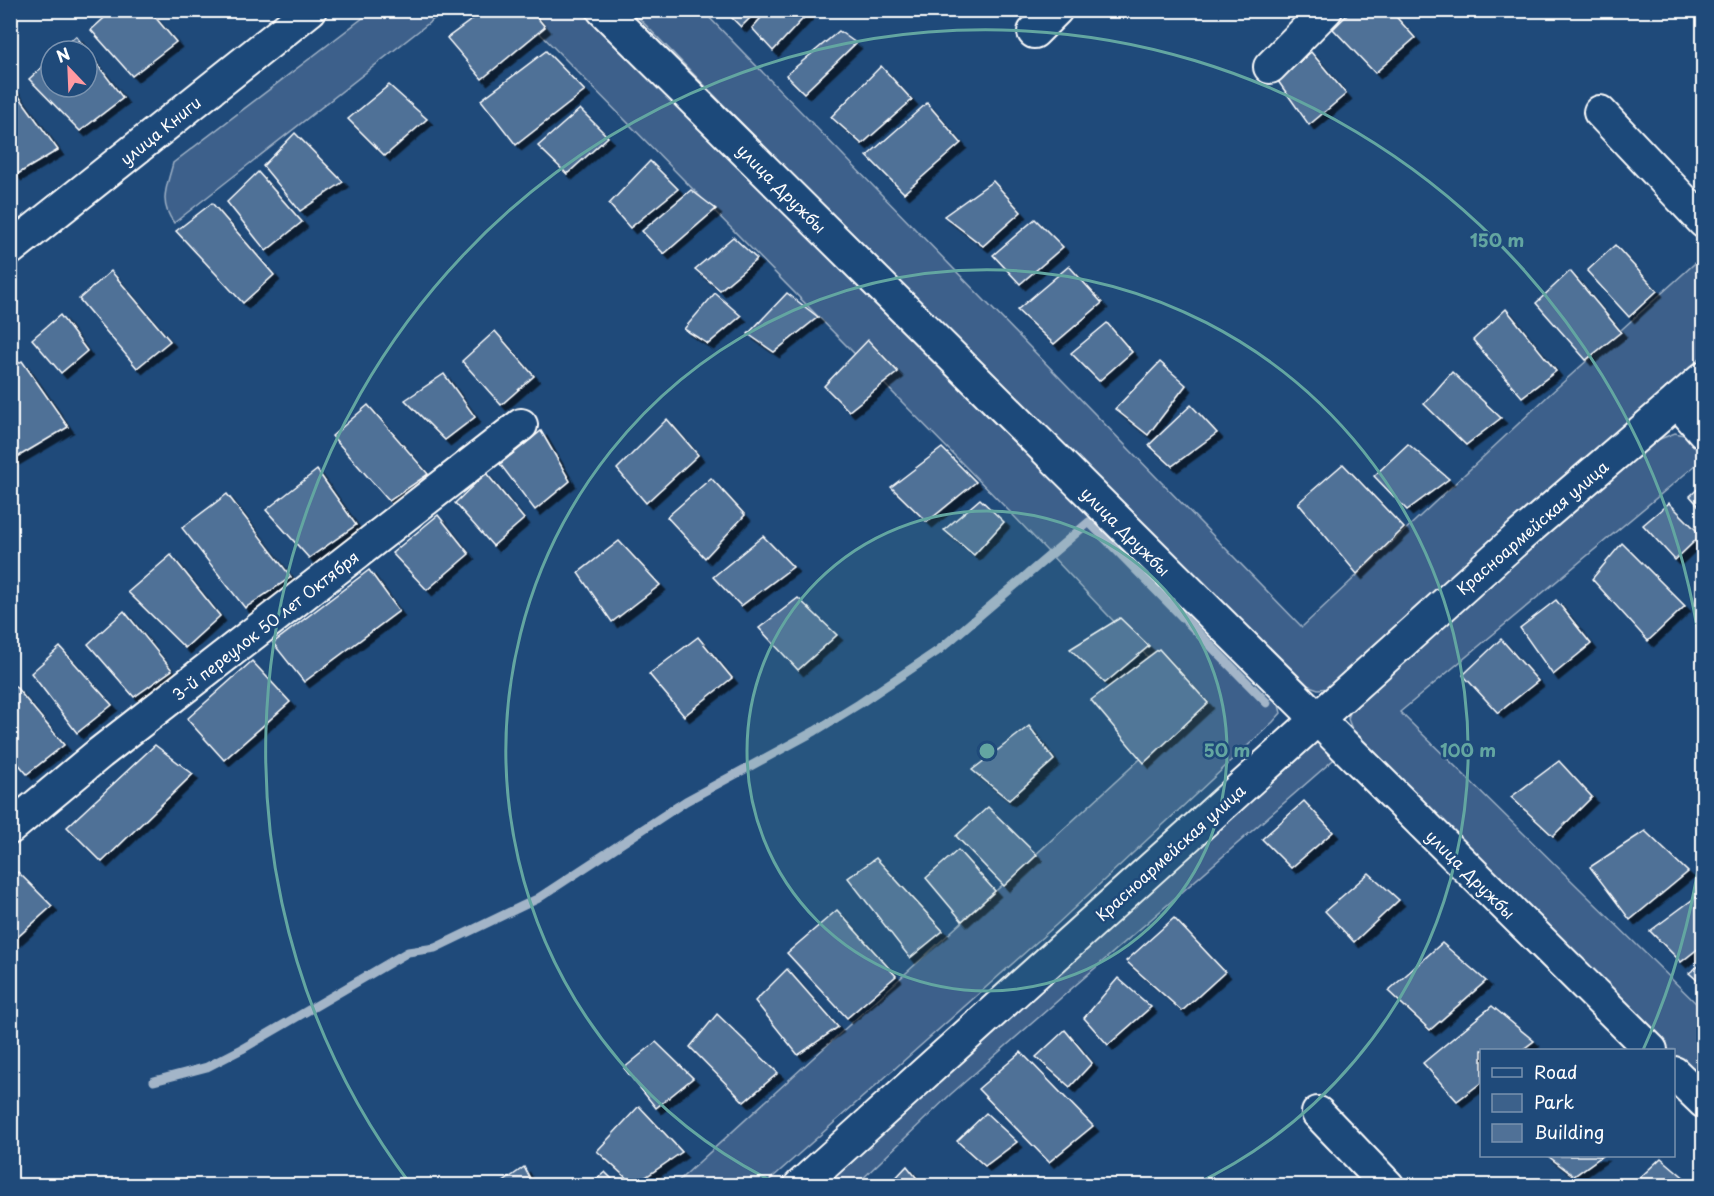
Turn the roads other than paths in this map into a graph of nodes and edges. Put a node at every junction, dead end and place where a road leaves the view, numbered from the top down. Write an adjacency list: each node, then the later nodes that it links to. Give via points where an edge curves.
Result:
1 (310, 10): 7 (street, улица Книги)
2 (603, 10): 12 (street, улица Дружбы)
3 (1326, 10): 4 (street)
4 (1270, 67)
5 (1600, 112): 6 (street)
6 (1704, 222)
7 (10, 249)
8 (1704, 378): 9 (street, Красноармейская улица)
9 (1677, 401): 11 (street); 12 (street, Красноармейская улица)
10 (521, 425): 13 (street, 3-й переулок 50 лет Октября, via 119,738)
11 (1704, 432)
12 (1315, 720): 14 (street, улица Дружбы); 18 (street, Красноармейская улица)
13 (10, 828)
14 (1650, 1049)
15 (1675, 1074): 16 (street)
16 (1704, 1102)
17 (1318, 1113): 19 (street)
18 (800, 1185)
19 (1388, 1185)

